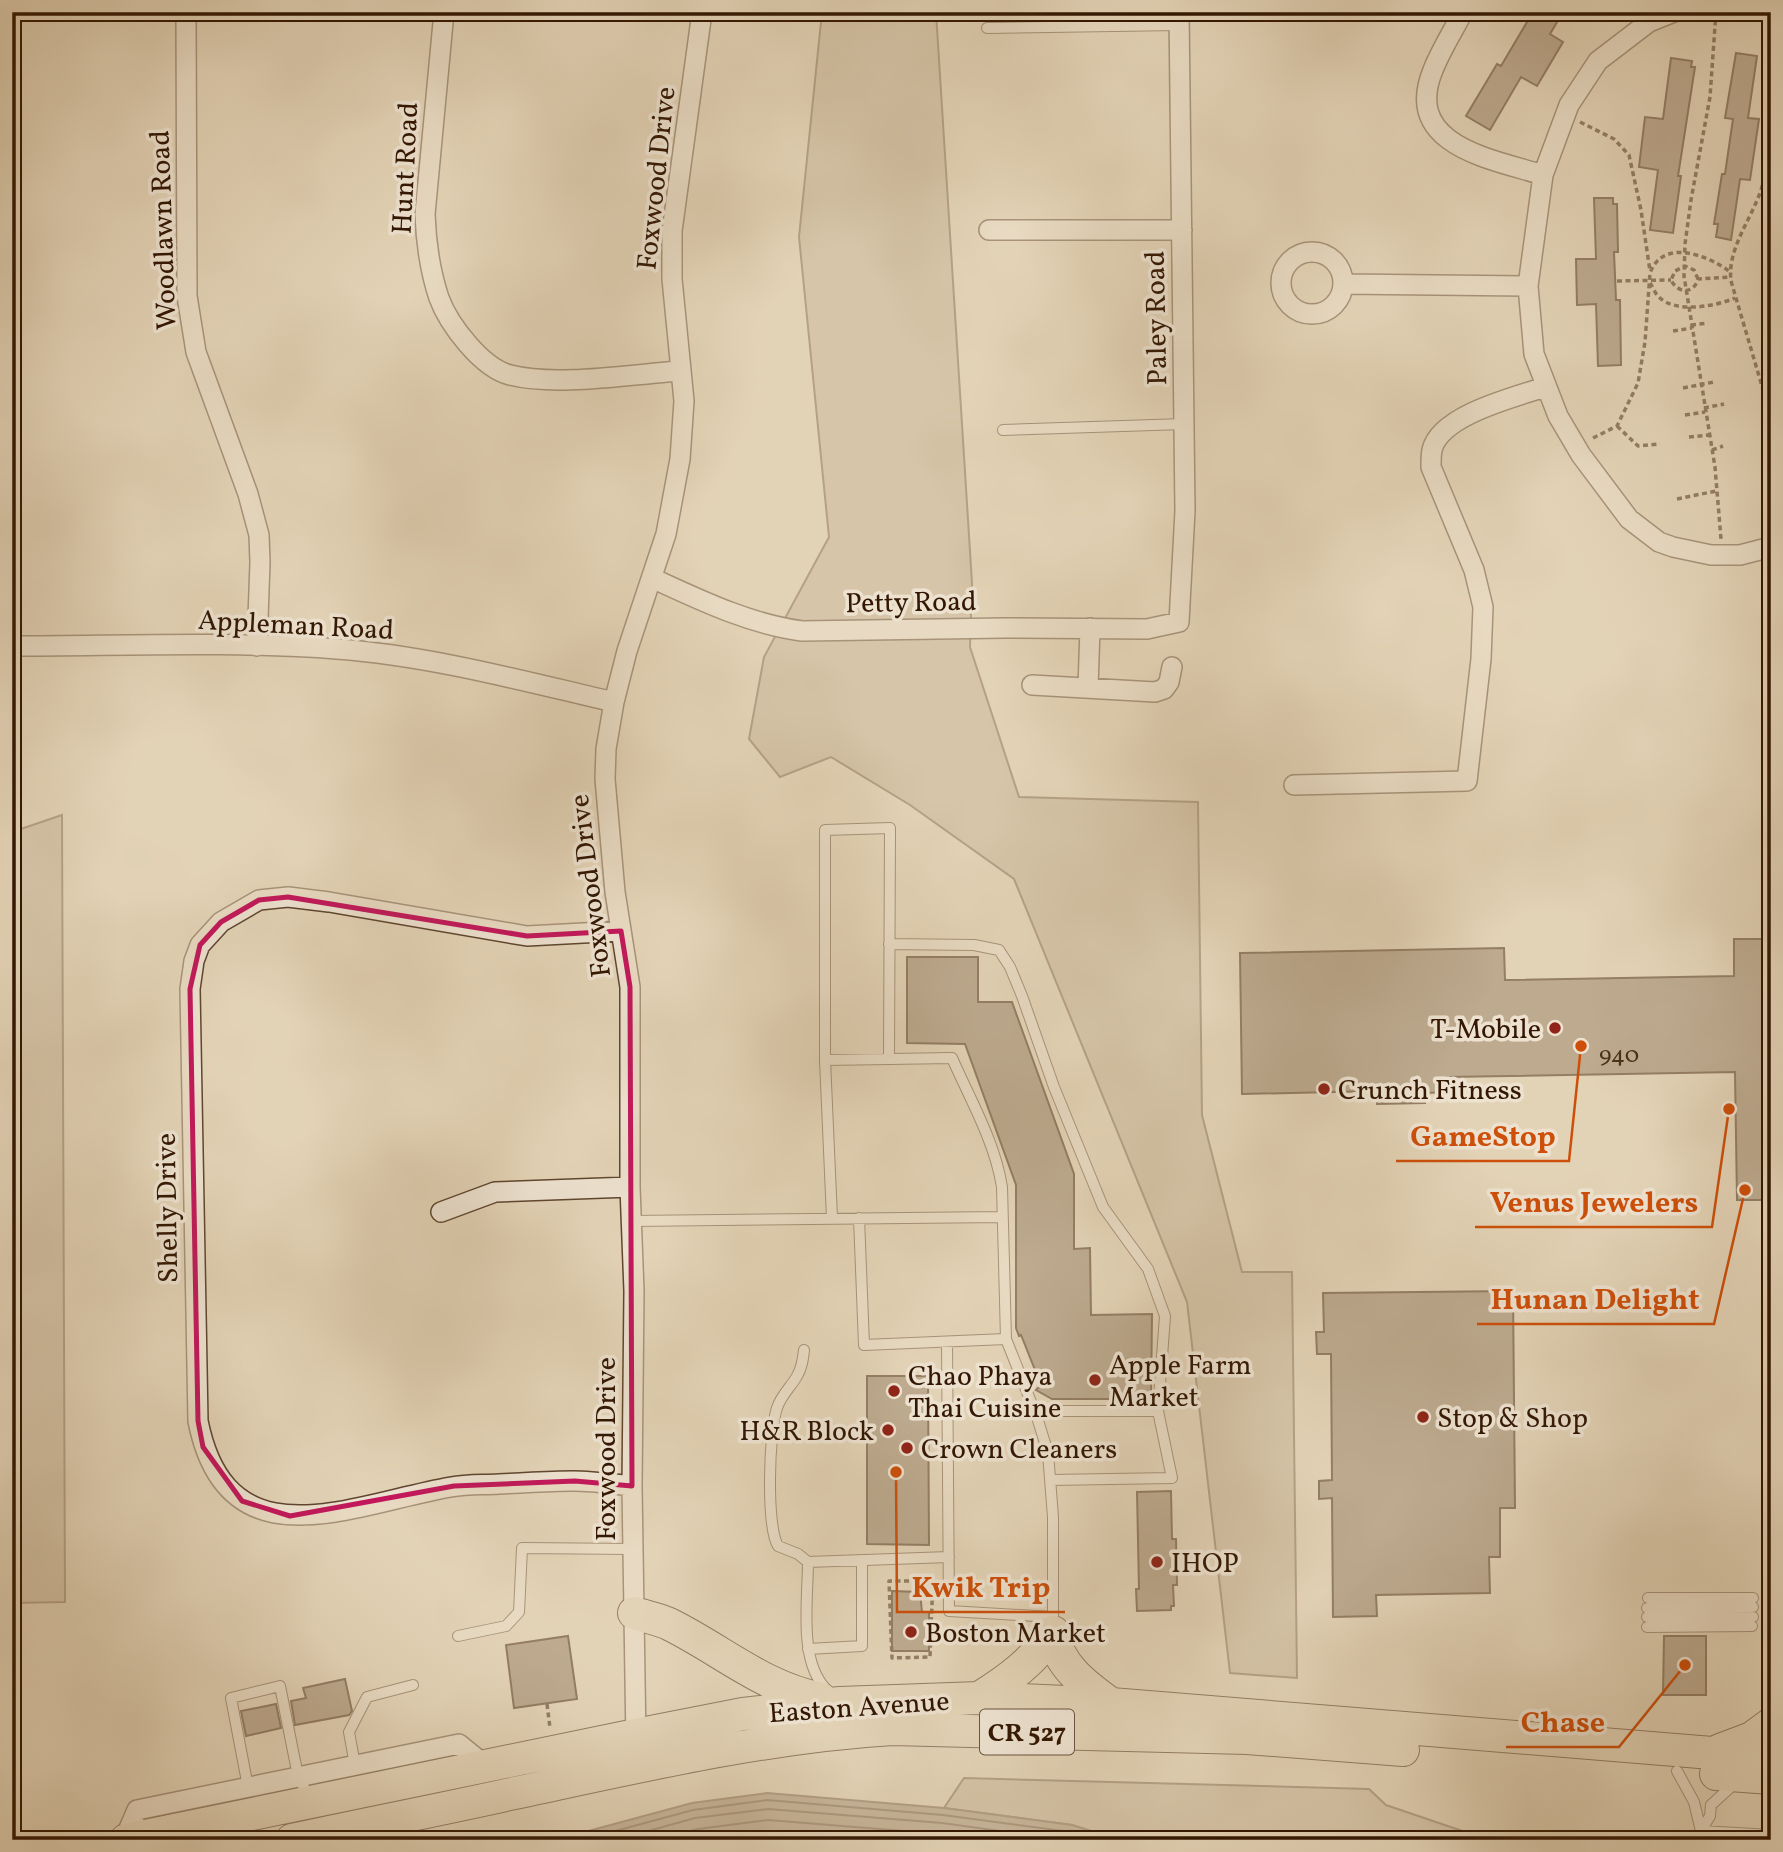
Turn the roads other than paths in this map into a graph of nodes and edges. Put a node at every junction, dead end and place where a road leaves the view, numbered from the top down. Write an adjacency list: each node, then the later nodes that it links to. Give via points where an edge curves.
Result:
1 (186, 12): 24 (street, Woodlawn Road, via 187,296 196,352 258,535)
2 (444, 12): 15 (street, Hunt Road, via 426,243 440,300 463,338 489,366 509,375 552,380)
3 (702, 12): 15 (street, Foxwood Drive, via 673,231 672,279)
4 (1463, 12): 10 (street, via 1433,71 1427,94 1431,120 1442,136 1460,148)
5 (1674, 12): 10 (street, via 1649,22 1598,61 1569,105)
6 (1766, 12): 7 (street)
7 (1771, 14)
8 (1180, 19): 9 (lane); 12 (street, Paley Road)
9 (987, 28)
10 (1543, 175): 14 (street)
11 (989, 230): 12 (street)
12 (1182, 230): 17 (street, Paley Road)
13 (1343, 284): 14 (street)
14 (1528, 286): 16 (street, via 1534,354)
15 (681, 371): 20 (street, Foxwood Drive, via 681,459)
16 (1545, 387): 19 (street, via 1575,446 1629,519 1659,542 1723,555); 29 (street, via 1476,409 1440,435 1432,449 1431,467 1474,570 1483,607 1467,781)
17 (1184, 424): 18 (lane); 21 (street, Paley Road)
18 (1003, 430)
19 (1771, 547)
20 (652, 578): 22 (street, Petty Road, via 727,612 784,629); 28 (street, Foxwood Drive)
21 (1179, 622): 22 (street, Petty Road, via 1147,629)
22 (1090, 628): 27 (street)
23 (12, 646): 24 (street, Appleman Road)
24 (257, 646): 28 (street, Appleman Road, via 339,649 470,668)
25 (1172, 667): 27 (street, via 1169,682 1155,692)
26 (1032, 685): 27 (street)
27 (1088, 688)
28 (614, 702): 30 (street, Foxwood Drive, via 605,779)
29 (1294, 785)
30 (621, 931): 34 (street, Foxwood Drive, via 630,987); 46 (street, Shelly Drive, via 527,936 289,897 259,900 221,922 201,945 190,989 198,1421 203,1447 220,1478 242,1501 272,1514 331,1513 454,1486 575,1481)
31 (888, 944): 32 (lane); 33 (lane, via 890,828 825,830); 43 (lane, via 974,945 999,950 1010,967 1103,1207 1148,1269 1165,1316)
32 (889, 1059): 33 (lane); 36 (lane, via 952,1058 997,1162)
33 (825, 1060): 38 (lane)
34 (630, 1187): 35 (street, via 495,1192); 39 (street, Foxwood Drive)
35 (441, 1212)
36 (1002, 1217): 37 (lane); 40 (lane)
37 (859, 1218): 38 (lane); 41 (lane, via 864,1345)
38 (832, 1219): 39 (lane)
39 (631, 1221): 46 (street, Foxwood Drive)
40 (1006, 1339): 41 (lane); 44 (lane)
41 (947, 1342): 48 (lane)
42 (804, 1350): 50 (lane, via 797,1376 774,1418 771,1474 775,1541)
43 (1158, 1410): 44 (lane); 45 (lane, via 1172,1478)
44 (1034, 1411): 45 (lane, via 1048,1453)
45 (1050, 1480): 53 (lane)
46 (632, 1486): 47 (street, Foxwood Drive)
47 (633, 1549): 52 (street, Foxwood Drive); 54 (lane, via 522,1548 519,1612 506,1626)
48 (949, 1557): 49 (lane); 53 (lane, via 949,1611)
49 (862, 1560): 50 (lane); 55 (lane, via 862,1646)
50 (808, 1562): 55 (lane)
51 (1647, 1612): 51 (lane, via 1753,1612)
52 (635, 1613): 58 (main road, via 669,1624 759,1678 798,1694); 61 (street, Foxwood Drive)
53 (1053, 1624): 57 (main road, via 1044,1646 1009,1679); 59 (main road, via 1054,1645 1073,1673)
54 (458, 1636)
55 (808, 1649): 58 (lane, via 815,1674)
56 (413, 1685): 64 (lane, via 367,1697 349,1732)
57 (979, 1698): 58 (main road, Easton Avenue / CR 527); 59 (main road, Easton Avenue / CR 527)
58 (840, 1703): 61 (main road, Easton Avenue / CR 527, via 743,1714)
59 (1111, 1704): 62 (main road, Easton Avenue / CR 527)
60 (1771, 1724): 62 (main road, via 1752,1738)
61 (636, 1735): 65 (main road, Easton Avenue / CR 527); 66 (street, Foxwood Drive)
62 (1712, 1753): 63 (main road, Easton Avenue / CR 527)
63 (1771, 1756)
64 (355, 1765): 65 (street, via 459,1744); 70 (street)
65 (486, 1766): 70 (main road, Easton Avenue / CR 527)
66 (637, 1766): 67 (main road, Easton Avenue / CR 527, via 753,1744 892,1729 1247,1738); 74 (main road, Easton Avenue / CR 527)
67 (1677, 1770): 68 (main road, Easton Avenue / CR 527); 72 (lane, via 1694,1802)
68 (1757, 1777): 72 (lane, via 1711,1805)
69 (248, 1787): 70 (street); 70 (lane, via 231,1698 280,1686); 75 (street, via 137,1810)
70 (305, 1789): 74 (street); 75 (main road, Easton Avenue / CR 527)
71 (1742, 1833): 72 (lane); 73 (lane); 76 (lane)
72 (1701, 1835)
73 (1771, 1835)
74 (300, 1838)
75 (125, 1840)
76 (1753, 1840)

